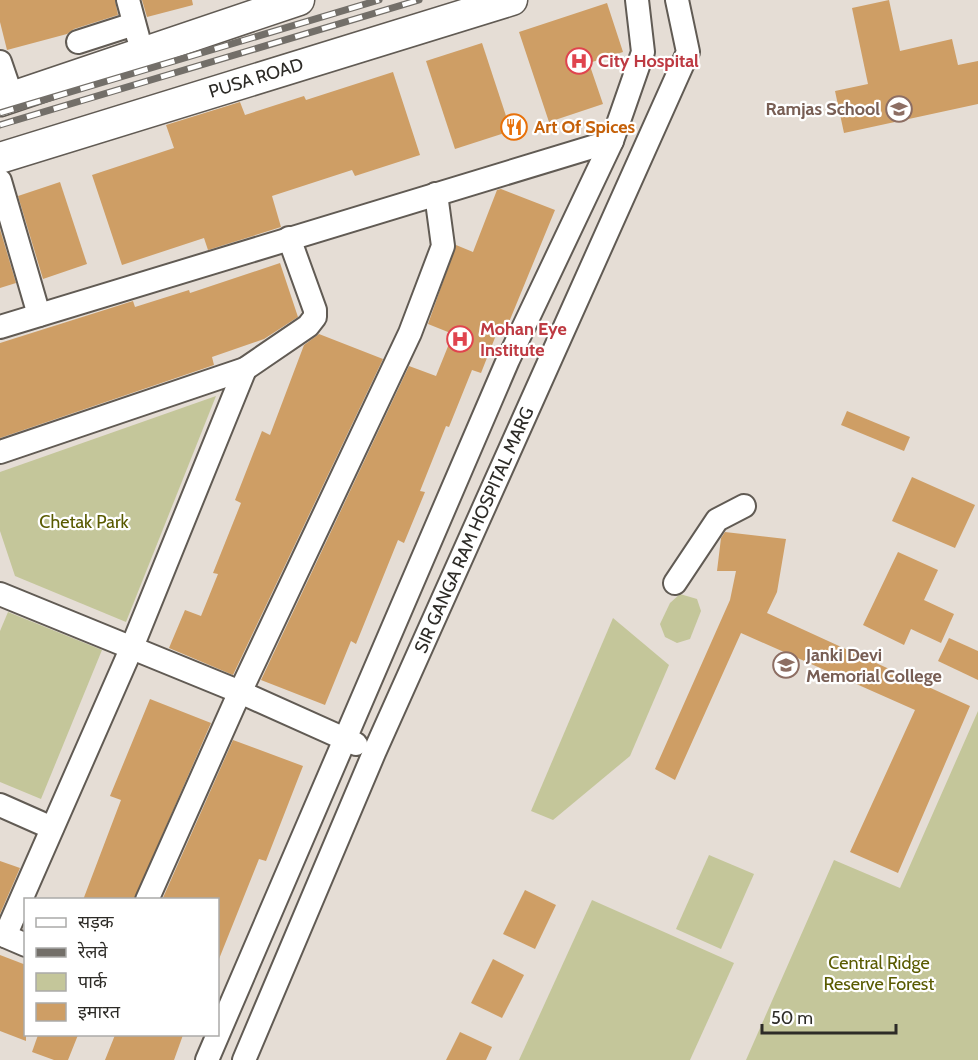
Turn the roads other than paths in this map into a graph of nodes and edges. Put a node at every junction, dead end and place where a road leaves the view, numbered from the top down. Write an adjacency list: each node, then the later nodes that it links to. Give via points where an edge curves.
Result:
1 (128, 0): 7 (street)
2 (299, 0): 6 (main road)
3 (512, 0): 13 (main road, PUSA ROAD)
4 (637, 0): 12 (street, SIR GANGA RAM HOSPITAL MARG, via 643,52)
5 (677, 0): 27 (street, SIR GANGA RAM HOSPITAL MARG, via 688,52)
6 (250, 8): 9 (main road)
7 (134, 24): 8 (street); 9 (street)
8 (78, 42)
9 (142, 53): 11 (main road)
10 (0, 62): 11 (street)
11 (6, 99)
12 (612, 141): 15 (street); 26 (street, SIR GANGA RAM HOSPITAL MARG, via 508,360)
13 (0, 158)
14 (0, 181): 17 (street)
15 (436, 194): 16 (street); 25 (street, via 443,246 410,333)
16 (289, 238): 17 (street); 19 (street, via 315,317 308,326)
17 (39, 315): 18 (street)
18 (0, 327)
19 (244, 369): 20 (street); 24 (street)
20 (0, 452)
21 (744, 506): 22 (street, via 717,520)
22 (675, 583)
23 (0, 594): 24 (street)
24 (132, 647): 25 (street); 29 (street)
25 (240, 692): 26 (street); 30 (street)
26 (344, 739): 27 (street); 33 (street, SIR GANGA RAM HOSPITAL MARG)
27 (374, 753): 36 (street, SIR GANGA RAM HOSPITAL MARG)
28 (0, 805): 29 (street)
29 (52, 828): 31 (street)
30 (148, 898)
31 (2, 935): 32 (street)
32 (24, 944)
33 (219, 1032)
34 (217, 1036): 35 (street, SIR GANGA RAM HOSPITAL MARG)
35 (207, 1060)
36 (244, 1060)

